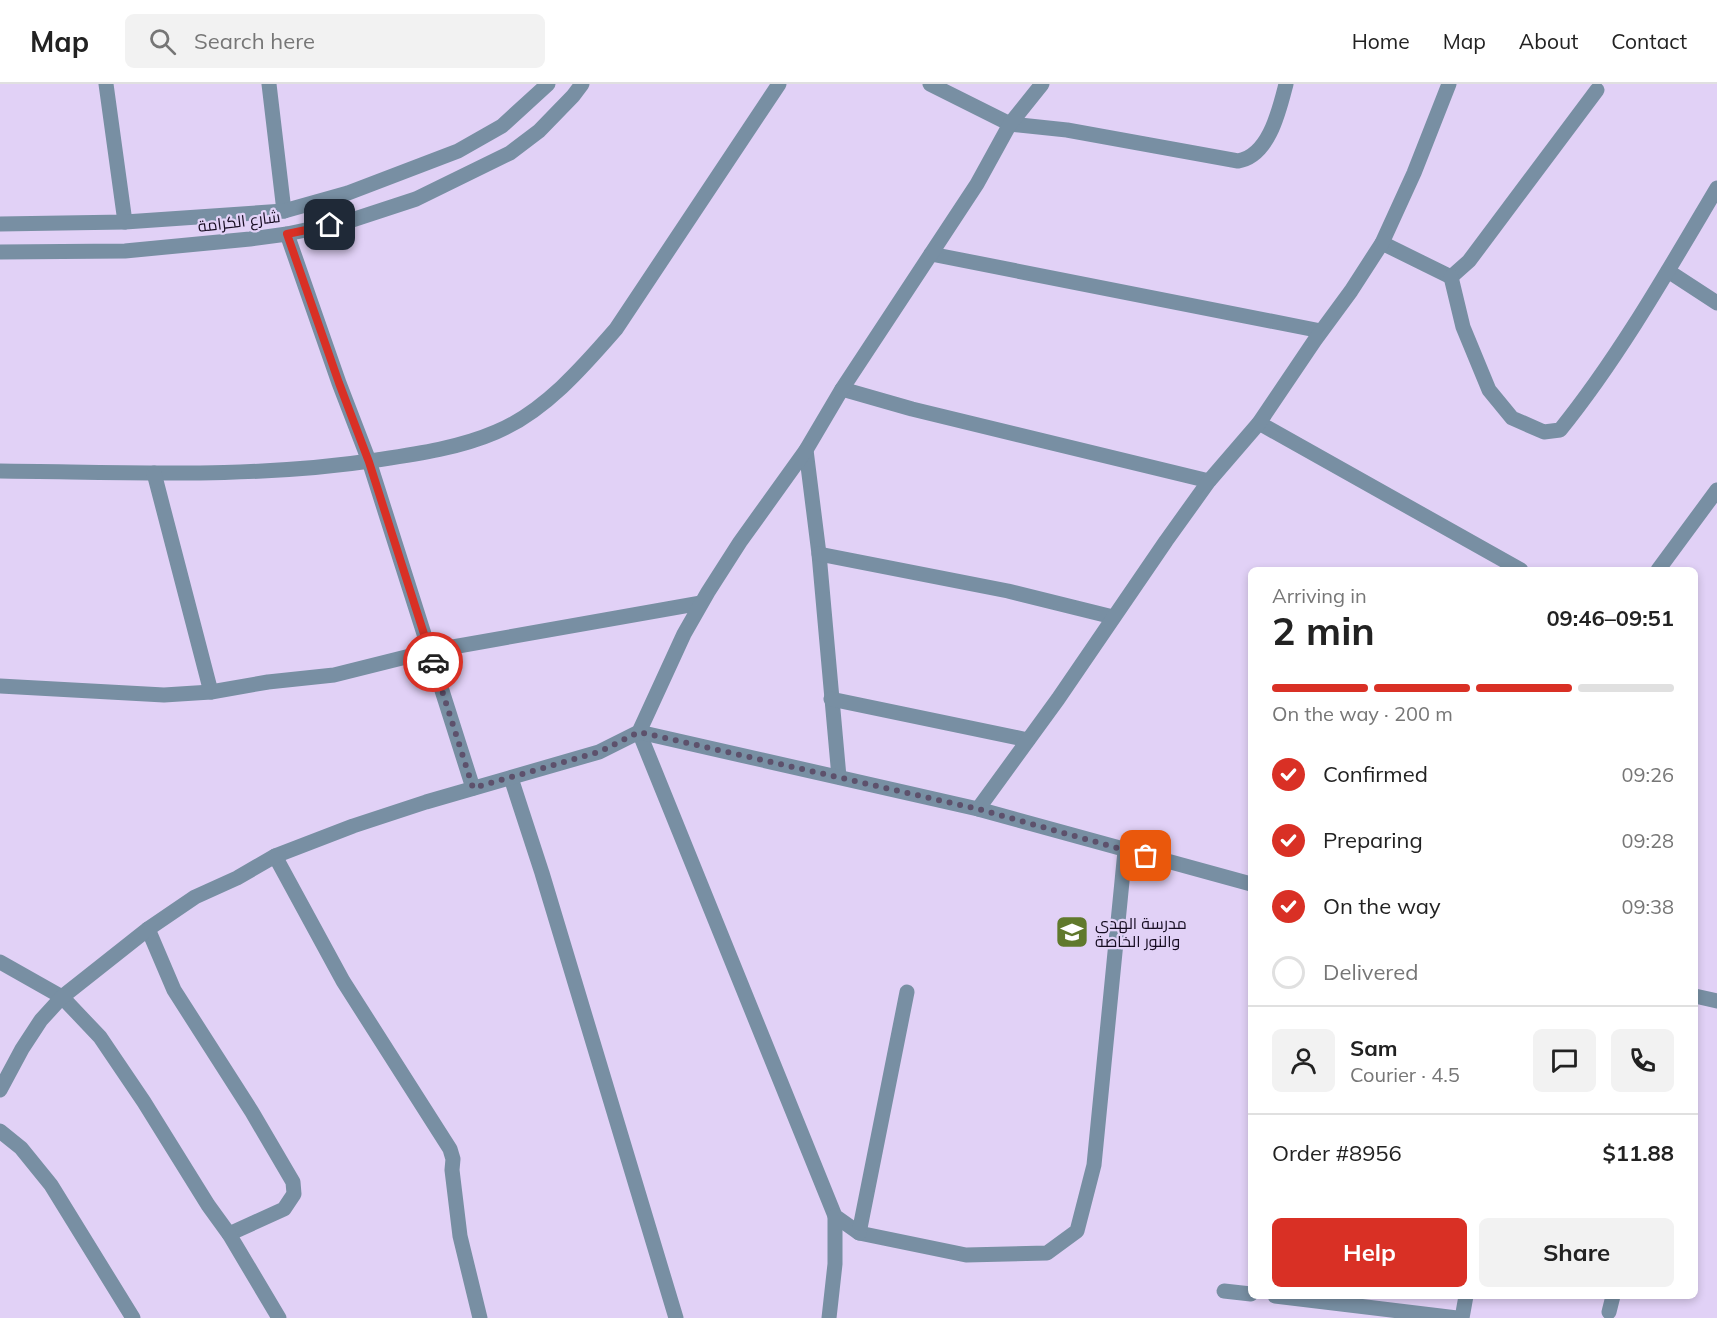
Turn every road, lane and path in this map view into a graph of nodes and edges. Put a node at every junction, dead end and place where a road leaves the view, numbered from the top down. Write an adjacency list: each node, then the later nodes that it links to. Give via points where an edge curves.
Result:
1 (106, 84): 14 (street)
2 (268, 84): 13 (street)
3 (548, 84): 13 (street, شارع الكرامة, via 502,126 458,151 348,193)
4 (582, 84): 16 (street, شارع الكرامة, via 539,131 499,158 416,199 352,220)
5 (779, 84): 27 (street, via 616,329 555,392 497,432 429,452)
6 (930, 84): 11 (street)
7 (1042, 84): 11 (street)
8 (1286, 84): 11 (street, via 1266,138 1255,155 1238,162 1067,130)
9 (1449, 84): 17 (street)
10 (1597, 90): 21 (street, via 1469,261)
11 (1010, 124): 19 (street)
12 (1717, 188): 20 (street)
13 (284, 211): 14 (street, شارع الكرامة)
14 (125, 222): 15 (street, شارع الكرامة)
15 (0, 225)
16 (287, 234): 18 (street, شارع الكرامة, via 125,251); 27 (street)
17 (1382, 243): 21 (street); 23 (street)
18 (0, 252)
19 (931, 254): 23 (street); 24 (street)
20 (1668, 271): 21 (street, via 1580,405 1560,430 1544,432 1512,418 1489,390 1463,327); 22 (street)
21 (1451, 277)
22 (1717, 303)
23 (1321, 331): 25 (street)
24 (842, 389): 26 (street); 30 (street)
25 (1259, 423): 30 (street); 33 (street)
26 (806, 450): 32 (street); 35 (street)
27 (369, 462): 29 (street, via 233,473); 37 (street)
28 (0, 471): 29 (street)
29 (154, 473): 39 (street)
30 (1209, 481): 36 (street)
31 (1717, 490): 34 (street)
32 (819, 554): 36 (street, via 1008,591); 40 (street)
33 (1516, 567)
34 (1660, 567)
35 (701, 603): 37 (street); 41 (street)
36 (1113, 617): 42 (street)
37 (430, 651): 39 (street, via 334,675); 45 (street)
38 (0, 686): 39 (street, via 164,695)
39 (211, 692)
40 (831, 699): 42 (street); 43 (street)
41 (639, 732): 43 (street); 44 (street, via 599,752); 58 (street)
42 (1028, 740): 46 (street)
43 (839, 777): 46 (street)
44 (511, 778): 45 (street); 70 (street)
45 (473, 788): 48 (street, via 353,826)
46 (978, 809): 47 (street)
47 (1125, 851): 49 (street); 59 (street, via 1094,1165 1077,1231 1047,1253 966,1256)
48 (275, 856): 50 (street, via 195,897); 69 (street, via 343,981 450,1149 460,1236)
49 (1248, 883)
50 (148, 929): 53 (street); 60 (street, via 174,990 293,1182 294,1194 284,1209)
51 (0, 962): 53 (street)
52 (907, 992): 59 (street)
53 (62, 997): 56 (street, via 40,1020); 60 (street, via 107,1046)
54 (1698, 997): 55 (street)
55 (1717, 1001)
56 (0, 1090)
57 (0, 1131): 67 (street, via 21,1148 51,1185)
58 (835, 1216): 59 (street); 71 (street)
59 (860, 1233)
60 (229, 1234): 68 (street)
61 (1224, 1291): 62 (street)
62 (1248, 1294)
63 (1332, 1299): 72 (street)
64 (1465, 1299): 72 (street)
65 (1612, 1299): 66 (street)
66 (1609, 1312)
67 (134, 1318)
68 (279, 1318)
69 (480, 1318)
70 (676, 1318)
71 (829, 1318)
72 (1459, 1318)

